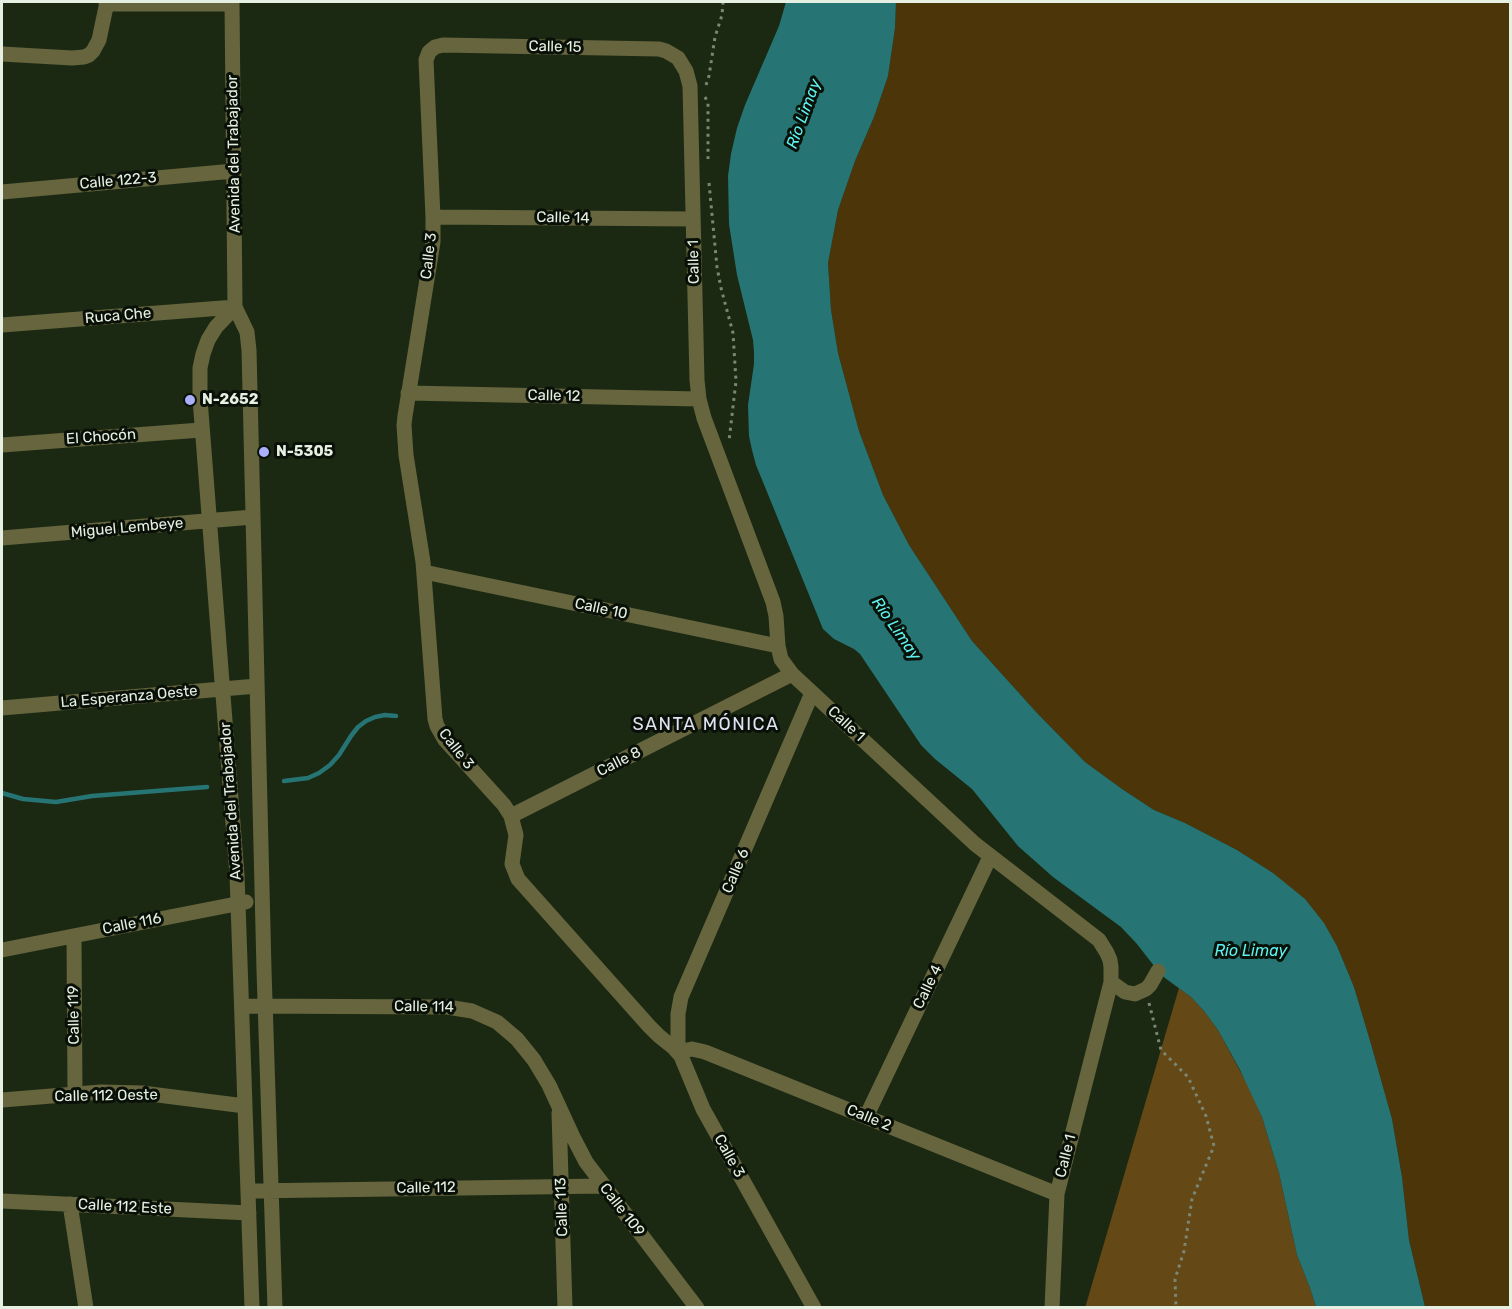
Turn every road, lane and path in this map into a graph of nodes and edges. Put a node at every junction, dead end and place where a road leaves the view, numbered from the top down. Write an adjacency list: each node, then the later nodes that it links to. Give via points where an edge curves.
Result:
1 (723, 2): 7 (path)
2 (106, 3): 3 (street); 5 (street, via 99,40 89,54 78,58)
3 (232, 3): 10 (street, Avenida del Trabajador)
4 (431, 49): 6 (street, Calle 15, via 443,45 653,49); 13 (street, Calle 3, via 426,60)
5 (2, 54)
6 (678, 58): 14 (street, Calle 1, via 690,86)
7 (706, 86)
8 (705, 96): 9 (path)
9 (708, 158)
10 (234, 171): 12 (street, Calle 122-3); 15 (street, Avenida del Trabajador)
11 (709, 181): 21 (path, via 717,267 733,333 736,381)
12 (2, 192)
13 (433, 217): 14 (street, Calle 14); 17 (street, Calle 3, via 431,255)
14 (693, 219): 18 (street, Calle 1)
15 (235, 307): 16 (street, Ruca Che); 19 (street, Avenida del Trabajador, via 216,327 203,354); 22 (street, Avenida del Trabajador, via 249,344)
16 (2, 326)
17 (408, 393): 18 (street, Calle 12); 25 (street, Calle 3, via 405,445)
18 (699, 399): 26 (street, Calle 1, via 772,602)
19 (201, 430): 20 (street, El Chocón); 23 (street, Avenida del Trabajador)
20 (2, 445)
21 (728, 448)
22 (253, 518): 23 (street, Miguel Lembeye); 28 (street, Avenida del Trabajador)
23 (209, 521): 24 (street, Miguel Lembeye); 29 (street, Avenida del Trabajador)
24 (2, 538)
25 (424, 572): 26 (street, Calle 10); 32 (street, Calle 3, via 438,726 445,740)
26 (778, 646): 27 (street, Calle 1, via 781,659)
27 (792, 674): 30 (street, Calle 1); 32 (street, Calle 8)
28 (257, 686): 29 (street, La Esperanza Oeste); 34 (street, Avenida del Trabajador)
29 (222, 689): 31 (street, La Esperanza Oeste); 35 (street, Avenida del Trabajador)
30 (812, 693): 33 (street, Calle 1); 43 (street, Calle 6, via 681,997)
31 (2, 708)
32 (511, 816): 43 (street, Calle 3, via 516,835 512,864 518,879 649,1026)
33 (990, 857): 39 (street, Calle 1, via 1099,940 1110,960); 48 (street, Calle 4)
34 (262, 899): 35 (street, Calle 116); 42 (street, Avenida del Trabajador)
35 (238, 904): 36 (street, Calle 116); 41 (street, Avenida del Trabajador)
36 (74, 936): 37 (street, Calle 116); 44 (street, Calle 119)
37 (2, 950)
38 (1158, 971): 40 (street)
39 (1111, 982): 40 (street, via 1130,994); 53 (street, Calle 1)
40 (1146, 989): 64 (path, via 1161,1050 1188,1077 1206,1116 1214,1146 1192,1199 1175,1279)
41 (242, 1006): 42 (street, Calle 114); 46 (street, Avenida del Trabajador)
42 (265, 1006): 47 (street, Calle 114, via 447,1006 472,1011 497,1022 517,1039 542,1072); 52 (street, Avenida del Trabajador)
43 (678, 1052): 48 (street, Calle 2, via 705,1052); 62 (street, Calle 3, via 703,1109)
44 (75, 1094): 45 (street, Calle 112 Oeste); 46 (street, Calle 112 Oeste, via 142,1093)
45 (2, 1100)
46 (245, 1106): 51 (street, Avenida del Trabajador)
47 (559, 1107): 49 (street, Calle 113); 50 (street, Calle 109, via 583,1156)
48 (866, 1117): 53 (street, Calle 2)
49 (561, 1186): 50 (street, Calle 112); 52 (street, Calle 112); 60 (street, Calle 113)
50 (604, 1186): 61 (street, Calle 109)
51 (248, 1191): 52 (street, Calle 112); 56 (street, Avenida del Trabajador)
52 (271, 1191): 59 (street, Avenida del Trabajador)
53 (1057, 1194): 63 (street, Calle 1)
54 (2, 1201): 55 (street, Calle 112 Este)
55 (70, 1204): 56 (street, Calle 112 Este); 57 (street)
56 (249, 1213): 58 (street, Avenida del Trabajador)
57 (86, 1308)
58 (252, 1308)
59 (275, 1308)
60 (565, 1308)
61 (697, 1308)
62 (814, 1308)
63 (1052, 1308)
64 (1176, 1308)

